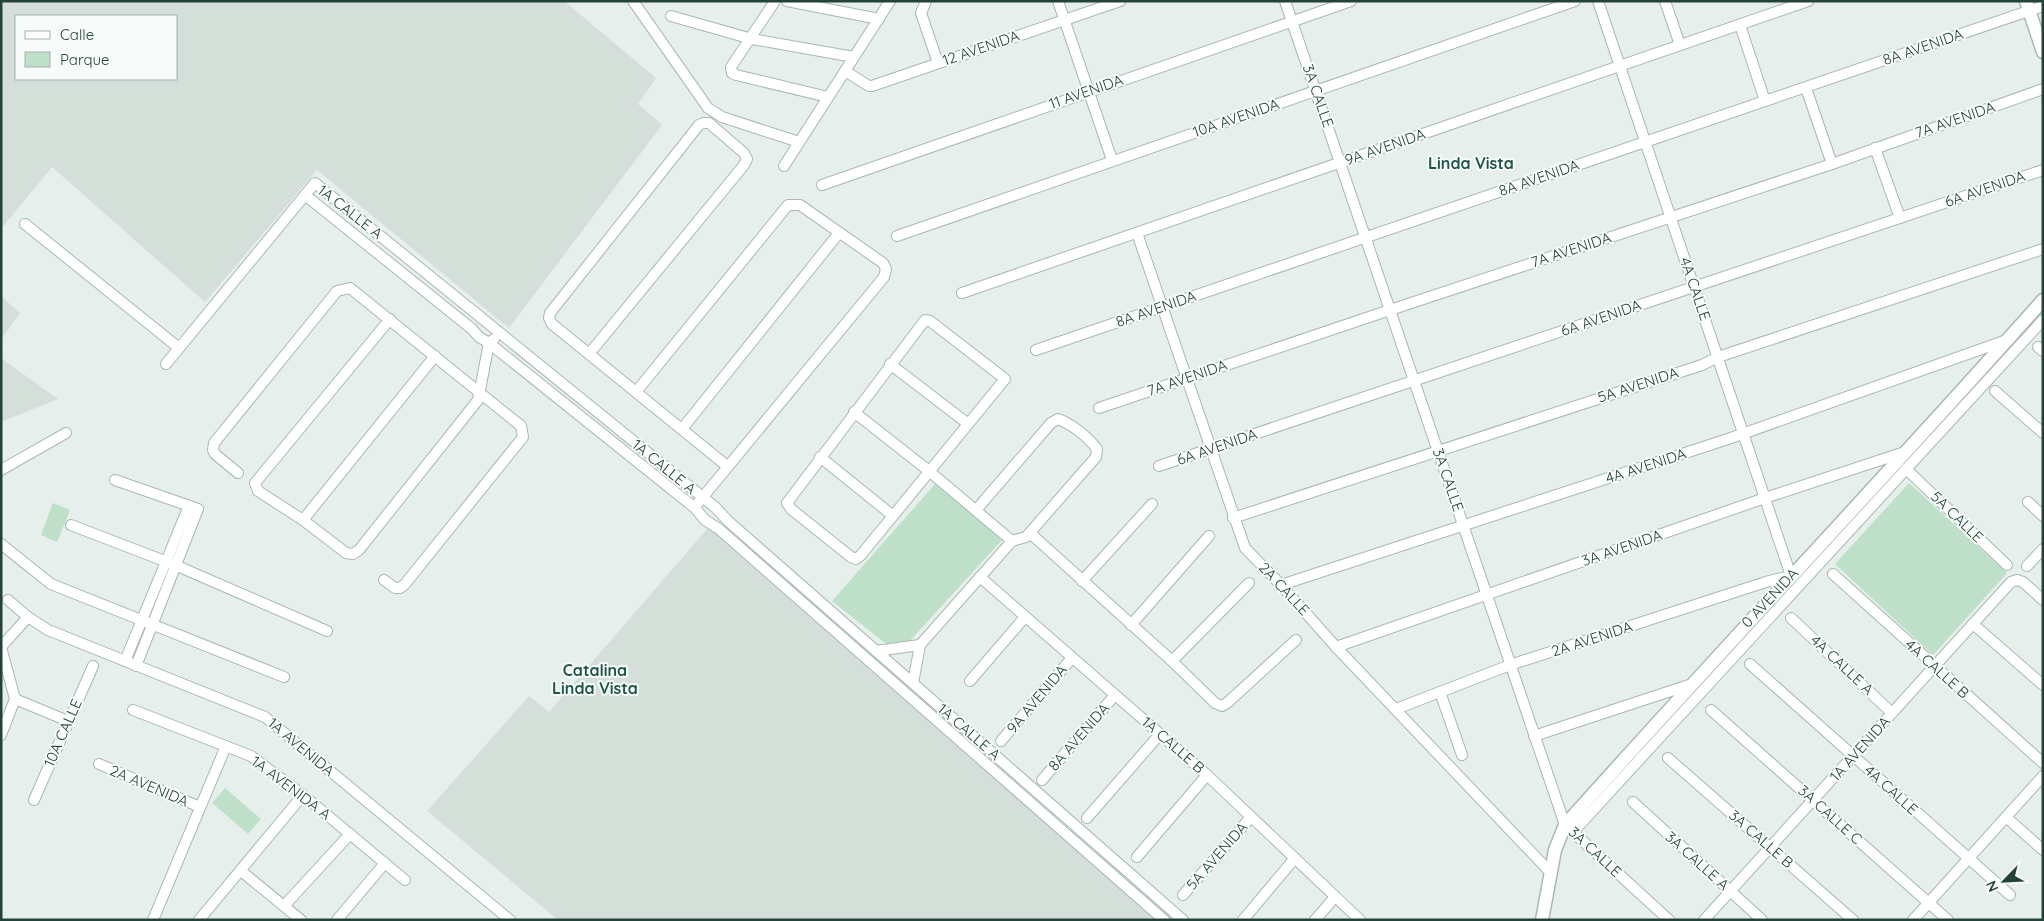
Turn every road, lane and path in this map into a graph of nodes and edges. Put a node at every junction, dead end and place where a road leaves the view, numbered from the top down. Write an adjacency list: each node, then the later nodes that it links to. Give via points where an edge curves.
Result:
1 (633, 1): 34 (street, via 708,108 722,117)
2 (775, 1): 21 (street)
3 (787, 1): 17 (street)
4 (890, 1): 17 (street)
5 (926, 1): 25 (street, via 921,13)
6 (1058, 1): 18 (street)
7 (1120, 1): 18 (street, 12 AVENIDA)
8 (1285, 1): 19 (street, 3A CALLE)
9 (1351, 1): 19 (street, 11 AVENIDA)
10 (1575, 1): 30 (street, 10A AVENIDA)
11 (1598, 1): 26 (street, 4A CALLE)
12 (1665, 1): 22 (street)
13 (1808, 1): 20 (street, 9A AVENIDA)
14 (2027, 6): 15 (street, 8A AVENIDA); 23 (street); 28 (street, 8A AVENIDA)
15 (2043, 6)
16 (671, 16): 21 (street)
17 (879, 19): 24 (street)
18 (1064, 20): 25 (street, 12 AVENIDA); 31 (street)
19 (1292, 21): 30 (street, 3A CALLE); 31 (street, 11 AVENIDA)
20 (1740, 25): 22 (street, 9A AVENIDA); 33 (street)
21 (752, 38): 24 (street); 32 (street, via 732,67 732,72)
22 (1680, 45): 26 (street, 9A AVENIDA)
23 (2043, 52)
24 (854, 57): 27 (street)
25 (938, 63): 27 (street, 12 AVENIDA, via 872,86)
26 (1620, 66): 35 (street, 4A CALLE); 38 (street, 9A AVENIDA)
27 (845, 71): 32 (street)
28 (1806, 88): 33 (street, 8A AVENIDA); 39 (street)
29 (2043, 89): 36 (street, 7A AVENIDA)
30 (1316, 90): 37 (street, 10A AVENIDA); 38 (street, 3A CALLE)
31 (1088, 91): 37 (street); 42 (street, 11 AVENIDA)
32 (828, 97): 34 (street)
33 (1765, 101): 35 (street, 8A AVENIDA)
34 (799, 142): 40 (street)
35 (1645, 142): 44 (street, 4A CALLE); 50 (street, 8A AVENIDA)
36 (1875, 148): 39 (street, 7A AVENIDA); 45 (street)
37 (1112, 160): 49 (street, 10A AVENIDA)
38 (1340, 163): 48 (street, 9A AVENIDA); 50 (street, 3A CALLE)
39 (1832, 164): 44 (street, 7A AVENIDA)
40 (784, 166)
41 (2043, 170): 45 (street, 6A AVENIDA)
42 (822, 185)
43 (305, 195): 58 (street, 1A CALLE A, via 315,183); 60 (street, 1A CALLE A); 64 (street)
44 (1671, 217): 52 (street, 4A CALLE); 56 (street, 7A AVENIDA)
45 (1900, 218): 52 (street, 6A AVENIDA)
46 (24, 224): 64 (street)
47 (840, 233): 75 (street, via 800,205 784,208); 79 (street); 87 (street, via 884,264 884,276)
48 (1136, 233): 53 (street, 9A AVENIDA); 55 (street, 2A CALLE)
49 (897, 236)
50 (1365, 237): 55 (street, 8A AVENIDA); 56 (street, 3A CALLE)
51 (2043, 249): 68 (street, 5A AVENIDA)
52 (1694, 287): 68 (street, 4A CALLE); 72 (street, 6A AVENIDA)
53 (962, 293)
54 (2043, 300): 62 (street, 0 AVENIDA)
55 (1162, 307): 65 (street, 8A AVENIDA); 71 (street, 2A CALLE)
56 (1390, 310): 71 (street, 7A AVENIDA); 72 (street, 3A CALLE)
57 (390, 318): 67 (street); 92 (street, via 350,288 337,291 214,443 215,454); 103 (street, via 256,481 258,491)
58 (481, 318): 60 (street); 61 (street, 1A CALLE A)
59 (2043, 320): 89 (street, 0 AVENIDA)
60 (472, 329): 63 (street, 1A CALLE A)
61 (498, 332): 63 (street); 94 (street, 1A CALLE A)
62 (2008, 340): 80 (street, 4A AVENIDA); 85 (street, 0 AVENIDA)
63 (489, 342): 73 (street); 98 (street, 1A CALLE A)
64 (179, 348): 69 (street)
65 (1036, 350)
66 (589, 354): 66 (street, via 552,324 550,313 699,125 709,123 744,154 744,166); 75 (street)
67 (435, 356): 73 (street); 103 (street)
68 (1718, 357): 80 (street, 4A CALLE); 84 (street, 5A AVENIDA)
69 (166, 364)
70 (890, 364): 77 (street); 78 (street); 78 (street, via 925,320 1000,374 1005,379 1002,384)
71 (1186, 378): 76 (street, 7A AVENIDA); 83 (street, 2A CALLE)
72 (1414, 381): 83 (street, 6A AVENIDA); 84 (street, 3A CALLE)
73 (478, 391): 103 (street, via 478,400 356,552 346,553); 119 (street, via 521,426 523,437 405,584 395,588)
74 (1995, 391): 82 (street)
75 (636, 392): 79 (street)
76 (1099, 408)
77 (854, 412): 86 (street); 91 (street)
78 (967, 423): 91 (street)
79 (682, 429): 87 (street)
80 (1743, 432): 95 (street, 4A CALLE); 105 (street, 4A AVENIDA)
81 (66, 433): 90 (street)
82 (2043, 433)
83 (1210, 449): 88 (street, 6A AVENIDA); 102 (street, 2A CALLE)
84 (1437, 450): 102 (street, 5A AVENIDA); 105 (street, 3A CALLE)
85 (1908, 451): 95 (street, 3A AVENIDA); 117 (street, 0 AVENIDA)
86 (820, 458): 100 (street); 100 (street, via 787,503 851,557 861,555)
87 (728, 466): 94 (street)
88 (1160, 466)
89 (1906, 469): 113 (street, 5A CALLE); 180 (street, 0 AVENIDA)
90 (1, 470)
91 (929, 471): 99 (street); 100 (street)
92 (238, 473)
93 (115, 480): 112 (street, via 193,508)
94 (702, 498): 98 (street); 111 (street, 1A CALLE A)
95 (1765, 498): 117 (street, 4A CALLE); 123 (street, 3A AVENIDA)
96 (2028, 502): 101 (street)
97 (1152, 504): 120 (street)
98 (694, 508): 115 (street, 1A CALLE A)
99 (976, 510): 106 (street, via 1051,423 1058,419 1066,422 1094,444 1096,457); 108 (street)
100 (892, 515)
101 (2043, 516)
102 (1233, 518): 122 (street, 2A CALLE, via 1245,548)
103 (303, 520)
104 (70, 525): 112 (street)
105 (1463, 526): 122 (street, 4A AVENIDA); 123 (street, 3A CALLE)
106 (1030, 533): 108 (street); 120 (street)
107 (1208, 536): 131 (street)
108 (1012, 541): 118 (street)
109 (1, 544): 129 (street, via 51,584)
110 (2043, 549): 114 (street)
111 (772, 560): 115 (street); 137 (street, 1A CALLE A)
112 (171, 564): 129 (street); 132 (street)
113 (2007, 565)
114 (2027, 566)
115 (763, 569): 202 (street, 1A CALLE A)
116 (1833, 574): 145 (street, 4A CALLE B)
117 (1791, 576): 144 (street, 2A AVENIDA); 150 (street, 0 AVENIDA)
118 (980, 577): 127 (street, 1A CALLE B); 134 (street)
119 (384, 580)
120 (1082, 580): 131 (street)
121 (1250, 583): 140 (street)
122 (1282, 585): 136 (street, 2A CALLE)
123 (1487, 595): 136 (street, 3A AVENIDA); 144 (street, 3A CALLE)
124 (8, 600): 126 (street, 1A AVENIDA)
125 (2043, 600): 130 (street, 1A AVENIDA, via 2023,582 2011,582)
126 (28, 617): 135 (street); 139 (street, 1A AVENIDA, via 48,630)
127 (1025, 617): 138 (street, 1A CALLE B); 147 (street)
128 (1791, 618): 157 (street, 4A CALLE A)
129 (147, 623): 139 (street); 143 (street); 146 (street)
130 (1973, 624): 145 (street, 1A AVENIDA); 149 (street)
131 (1131, 625): 140 (street)
132 (327, 631)
133 (1296, 640): 140 (street, via 1222,706)
134 (920, 645): 137 (street); 148 (street)
135 (1, 647): 152 (street)
136 (1336, 647): 154 (street, 2A CALLE)
137 (876, 651): 148 (street, 1A CALLE A)
138 (1072, 658): 153 (street, 1A CALLE B); 162 (street, 9A AVENIDA)
139 (125, 661): 143 (street, 1A AVENIDA)
140 (1172, 661)
141 (1750, 664): 165 (street, 4A CALLE)
142 (93, 666): 158 (street, 10A CALLE)
143 (136, 666): 201 (street, 1A AVENIDA, via 265,717)
144 (1510, 666): 151 (street, 2A AVENIDA); 161 (street, 3A CALLE)
145 (1934, 667): 157 (street, 1A AVENIDA); 167 (street, 4A CALLE B)
146 (284, 677)
147 (970, 681)
148 (913, 683): 203 (street, 1A CALLE A)
149 (2043, 685)
150 (1689, 686): 161 (street); 180 (street, 0 AVENIDA)
151 (1440, 692): 154 (street, 2A AVENIDA); 164 (street)
152 (15, 695): 158 (street); 159 (street)
153 (1115, 695): 160 (street, 1A CALLE B); 171 (street, 8A AVENIDA)
154 (1396, 708): 189 (street, 2A CALLE)
155 (133, 710): 163 (street, 1A AVENIDA A)
156 (1711, 710): 174 (street, 3A CALLE C)
157 (1892, 713): 165 (street, 1A AVENIDA)
158 (68, 721): 173 (street, 10A CALLE)
159 (1, 734)
160 (1160, 734): 169 (street, 1A CALLE B); 179 (street)
161 (1534, 736): 180 (street, 3A CALLE)
162 (1001, 741)
163 (226, 746): 172 (street, 1A AVENIDA A, via 251,756); 176 (street)
164 (1462, 755)
165 (1853, 756): 174 (street, 1A AVENIDA); 186 (street, 4A CALLE)
166 (1668, 758): 182 (street, 3A CALLE B)
167 (2043, 763)
168 (99, 764): 176 (street, 2A AVENIDA)
169 (1207, 775): 177 (street, 1A CALLE B); 184 (street)
170 (2043, 776): 178 (street)
171 (1042, 780)
172 (304, 795): 181 (street, 1A AVENIDA A); 188 (street)
173 (34, 800)
174 (1814, 800): 182 (street, 1A AVENIDA); 195 (street, 3A CALLE C)
175 (1633, 802): 191 (street, 3A CALLE A)
176 (200, 808): 197 (street)
177 (1252, 817): 185 (street, 1A CALLE B); 192 (street, 5A AVENIDA)
178 (2006, 817): 183 (street); 186 (street)
179 (1087, 818)
180 (1569, 828): 189 (street, 0 AVENIDA, via 1555,850); 208 (street, 3A CALLE)
181 (350, 834): 187 (street, 1A AVENIDA A); 196 (street)
182 (1771, 847): 191 (street, 1A AVENIDA); 211 (street, 3A CALLE B)
183 (2043, 850)
184 (1137, 858)
185 (1295, 858): 194 (street, 1A CALLE B); 204 (street)
186 (1968, 858): 193 (street, 4A CALLE); 195 (street)
187 (385, 864): 190 (street, 1A AVENIDA A); 200 (street)
188 (241, 871): 196 (street); 198 (street)
189 (1551, 873): 207 (street, 0 AVENIDA)
190 (405, 880)
191 (1730, 891): 209 (street, 1A AVENIDA); 210 (street, 3A CALLE A)
192 (1183, 895)
193 (2010, 895)
194 (1335, 896): 205 (street); 206 (street, 1A CALLE B)
195 (1929, 902): 212 (street); 213 (street, 3A CALLE C)
196 (284, 906): 199 (street)
197 (153, 920)
198 (199, 920)
199 (301, 920)
200 (337, 920)
201 (510, 920)
202 (1164, 920)
203 (1183, 920)
204 (1243, 920)
205 (1315, 920)
206 (1360, 920)
207 (1542, 920)
208 (1669, 920)
209 (1704, 920)
210 (1762, 920)
211 (1853, 920)
212 (1913, 920)
213 (1948, 920)

